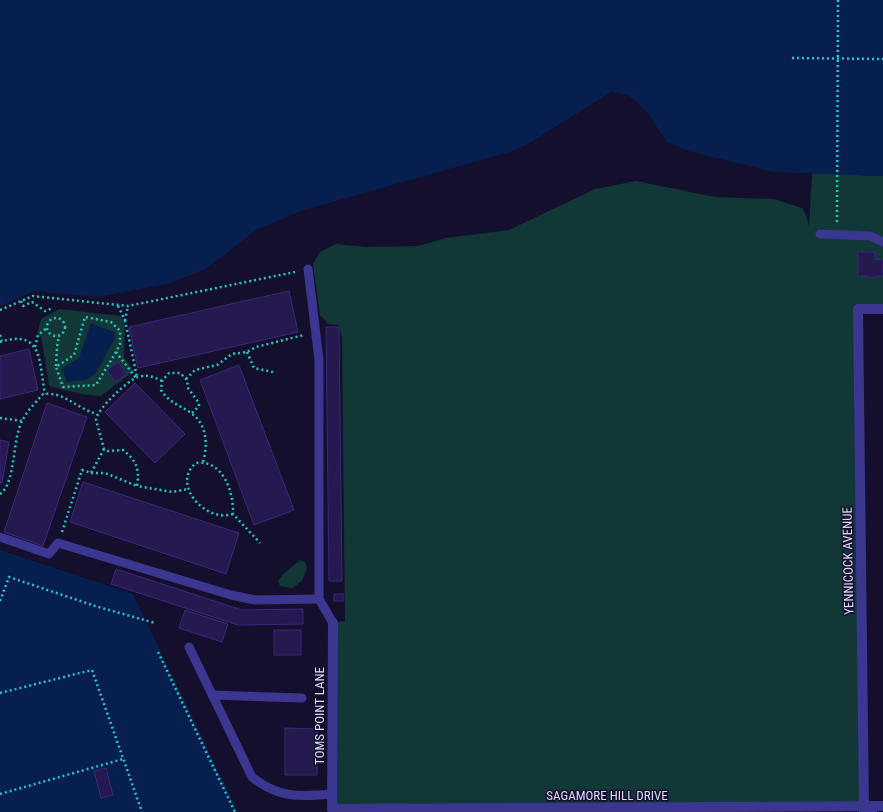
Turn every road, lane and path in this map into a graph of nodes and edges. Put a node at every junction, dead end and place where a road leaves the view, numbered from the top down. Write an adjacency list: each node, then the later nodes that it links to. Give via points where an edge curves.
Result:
1 (838, 0): 3 (path)
2 (792, 58): 3 (path)
3 (837, 59): 4 (path); 6 (path)
4 (883, 59)
5 (820, 234): 6 (lane)
6 (837, 234): 7 (lane, via 870,236)
7 (883, 242)
8 (308, 269): 11 (path); 17 (lane)
9 (21, 301): 10 (path, via 37,296); 12 (path, via 23,306 32,302 46,311); 14 (path)
10 (118, 306): 11 (path); 15 (path)
11 (128, 306): 15 (path)
12 (53, 308)
13 (883, 309): 60 (street, YENNICOCK AVENUE, via 858,309)
14 (0, 310)
15 (125, 320): 26 (path)
16 (47, 328): 19 (path, via 52,335); 19 (path, via 53,319 61,320 65,328); 21 (path, via 38,335)
17 (316, 332): 23 (path, via 256,347); 44 (lane, via 319,360)
18 (0, 335): 20 (path)
19 (60, 335): 24 (path)
20 (1, 342): 21 (path, via 19,338 30,342)
21 (35, 348): 29 (path)
22 (116, 352): 24 (path, via 96,385 63,387); 24 (path, via 120,344 120,330 111,322 85,317 74,355); 26 (path)
23 (247, 352): 25 (path, via 254,368); 27 (path, via 232,354 217,365 200,367)
24 (56, 367)
25 (273, 372)
26 (137, 377): 28 (path, via 154,376); 31 (path, via 126,384)
27 (186, 379): 28 (path, via 180,373 174,372); 30 (path, via 188,388 199,403)
28 (162, 380): 30 (path, via 161,390 171,402)
29 (45, 394): 31 (path, via 60,395); 33 (path)
30 (192, 413): 35 (path, via 205,431 206,451)
31 (97, 414): 34 (path, via 96,420)
32 (0, 418): 33 (path)
33 (22, 421): 39 (path, via 6,488)
34 (104, 449): 36 (path); 37 (path, via 123,450 132,456 139,472)
35 (203, 462): 38 (path, via 191,467 186,481); 40 (path, via 216,468 226,480)
36 (91, 473): 37 (path, via 105,473); 42 (path, via 82,470)
37 (137, 486): 38 (path, via 172,492)
38 (188, 489): 40 (path, via 208,510 221,515)
39 (0, 494)
40 (233, 514): 43 (path)
41 (0, 537): 42 (lane, via 49,554)
42 (58, 542): 44 (lane, via 231,595 255,600)
43 (260, 543)
44 (319, 599): 47 (lane)
45 (0, 601): 46 (path, via 9,577)
46 (155, 623)
47 (333, 623): 55 (street, TOMS POINT LANE)
48 (189, 647): 51 (lane)
49 (158, 652): 62 (path)
50 (0, 693): 53 (path, via 92,670)
51 (212, 695): 52 (lane); 55 (lane, via 252,777 279,793 301,797)
52 (302, 698)
53 (123, 759): 54 (path); 61 (path)
54 (0, 794)
55 (332, 794): 57 (street, TOMS POINT LANE)
56 (883, 806): 60 (street, SAGAMORE HILL DRIVE)
57 (332, 809): 58 (street, SAGAMORE HILL DRIVE)
58 (478, 810): 59 (street, SAGAMORE HILL DRIVE)
59 (669, 810): 60 (street, SAGAMORE HILL DRIVE)
60 (867, 810)
61 (142, 812)
62 (235, 812)

